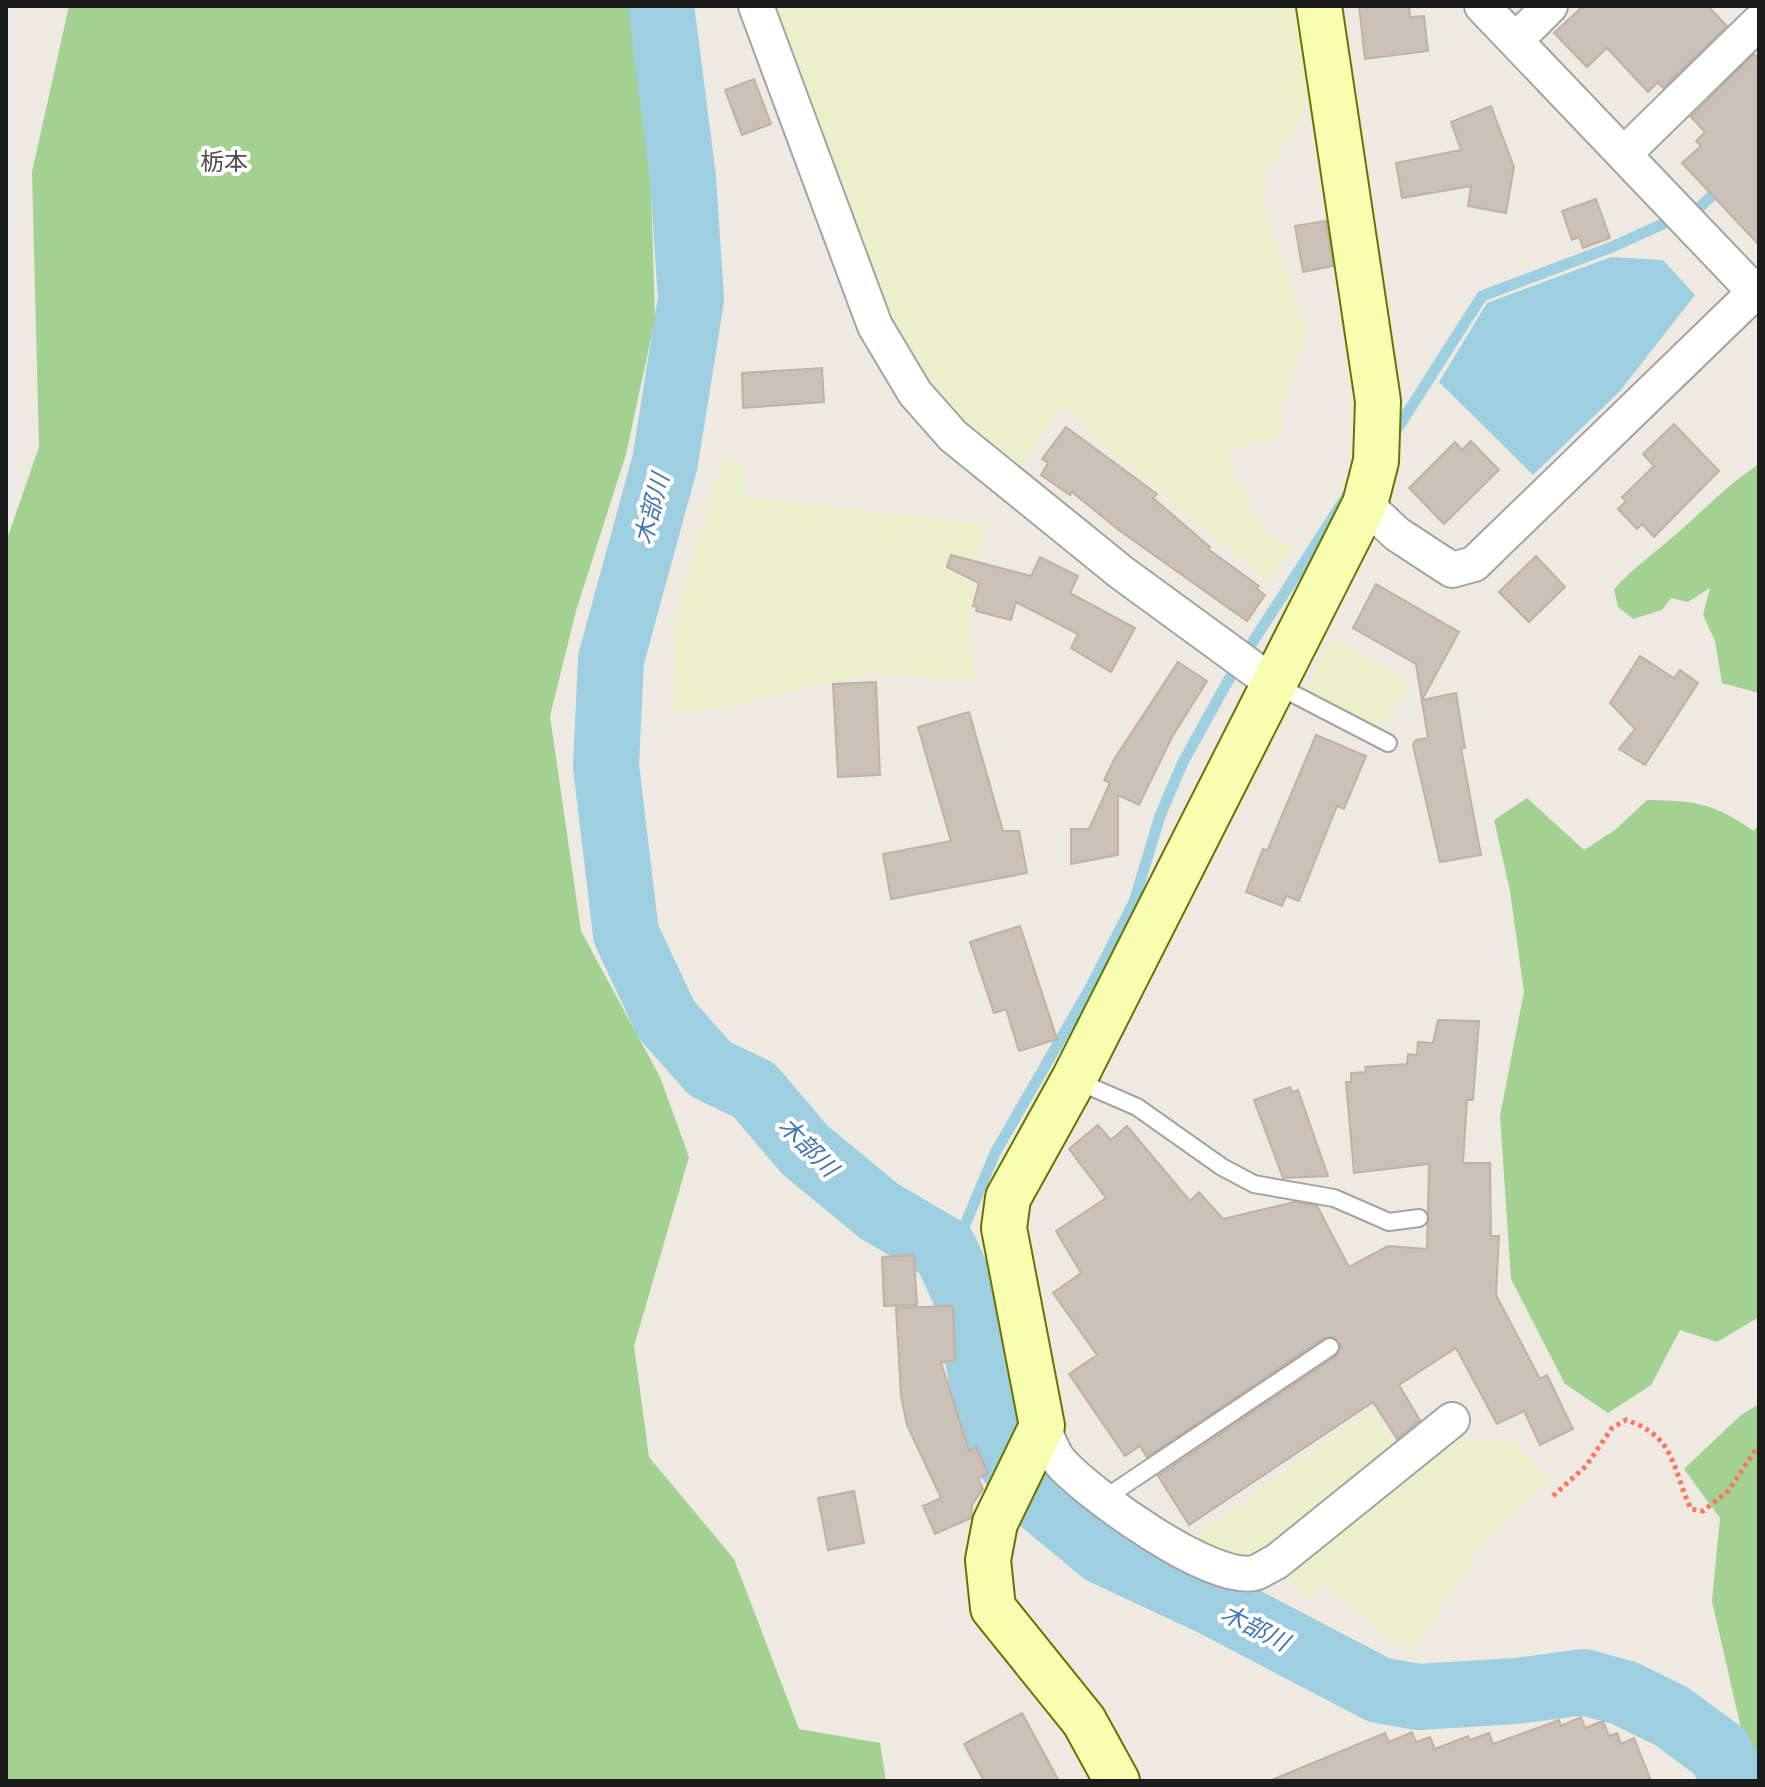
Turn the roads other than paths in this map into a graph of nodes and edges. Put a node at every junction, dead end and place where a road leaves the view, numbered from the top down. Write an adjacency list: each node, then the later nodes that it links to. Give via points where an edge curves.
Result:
1 (756, 6): 10 (street, via 875,326 915,393 953,436 1122,573)
2 (1319, 6): 9 (street, via 1378,401 1376,461)
3 (1482, 6): 6 (street)
4 (1550, 6): 6 (street)
5 (1759, 22): 7 (street)
6 (1517, 39): 7 (street)
7 (1624, 154): 8 (street)
8 (1757, 290): 9 (street, via 1474,564 1452,570 1397,534)
9 (1365, 504): 10 (street)
10 (1274, 684): 11 (lane); 12 (street)
11 (1388, 743)
12 (1074, 1079): 13 (lane, via 1137,1107 1254,1184 1334,1198 1389,1222); 16 (street, via 1008,1198 1004,1228)
13 (1419, 1218)
14 (1330, 1347): 17 (lane)
15 (1452, 1420): 17 (street, via 1276,1562 1253,1573 1209,1562 1154,1536)
16 (1042, 1426): 17 (street, via 1060,1462); 18 (street, via 995,1523 988,1560 993,1608 1084,1721)
17 (1102, 1500)
18 (1117, 1781)

